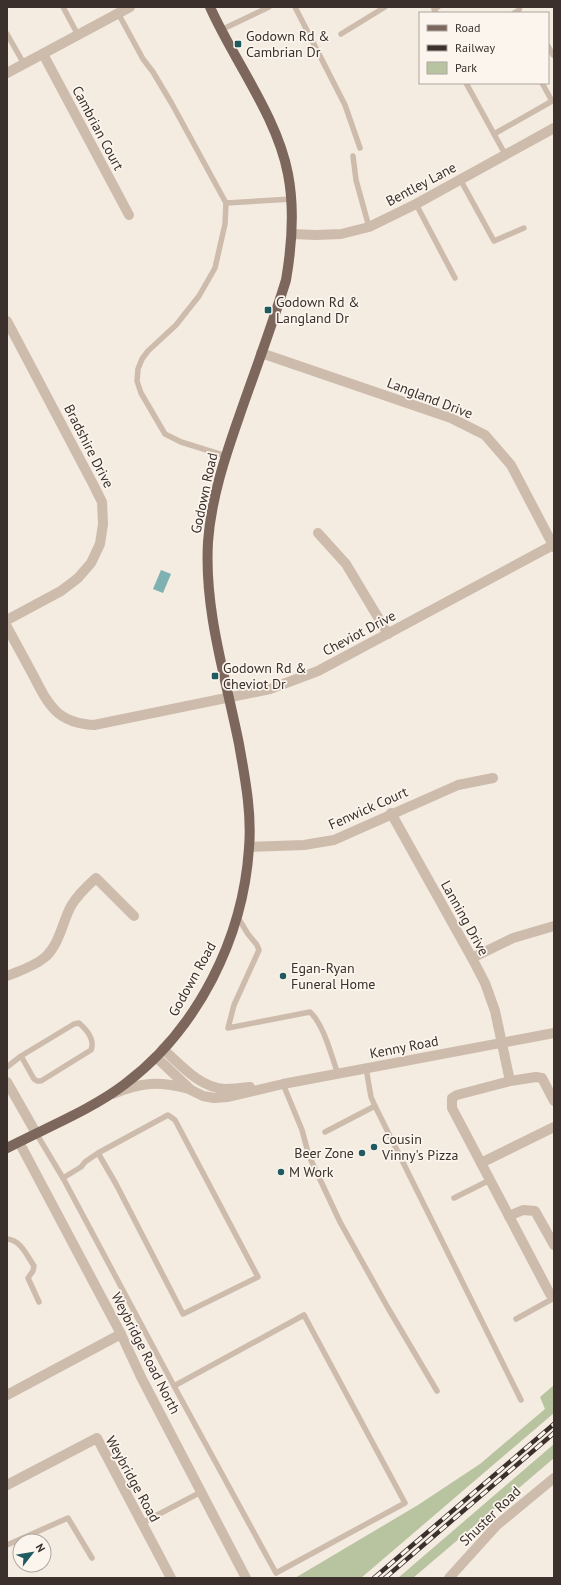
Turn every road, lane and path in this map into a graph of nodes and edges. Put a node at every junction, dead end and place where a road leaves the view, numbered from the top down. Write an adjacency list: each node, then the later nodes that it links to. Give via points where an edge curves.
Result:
1 (63, 7): 11 (lane)
2 (130, 7): 7 (street)
3 (210, 7): 8 (main road, Godown Road)
4 (269, 7): 8 (lane)
5 (295, 7): 20 (lane, via 345,105)
6 (385, 7): 10 (lane)
7 (118, 13): 11 (street); 25 (lane)
8 (220, 30): 24 (main road, Godown Road, via 275,134 288,173)
9 (7, 34): 13 (lane)
10 (341, 34)
11 (78, 35): 12 (street)
12 (43, 54): 13 (street); 27 (street, Cambrian Court)
13 (24, 64): 14 (street)
14 (7, 73)
15 (467, 84): 19 (lane)
16 (543, 84): 17 (lane)
17 (553, 100): 19 (lane)
18 (554, 128): 21 (street, Bentley Lane)
19 (494, 134): 21 (lane)
20 (360, 148)
21 (505, 154): 23 (street, Bentley Lane)
22 (353, 156): 28 (lane, via 356,180)
23 (460, 178): 26 (street, Bentley Lane); 29 (lane, via 494,241)
24 (292, 199): 25 (lane); 30 (main road, Godown Road)
25 (226, 203): 34 (lane, via 215,268 176,325 142,359 137,381 141,393 165,434 181,442)
26 (416, 204): 28 (street, Bentley Lane); 31 (lane)
27 (129, 214)
28 (369, 227): 30 (street, Bentley Lane, via 341,234)
29 (524, 228)
30 (292, 234): 33 (main road, Godown Road, via 286,280)
31 (455, 278)
32 (7, 321): 37 (street, Bradshire Drive, via 94,484 102,502 103,524 100,544 91,563 78,578 61,591)
33 (261, 353): 34 (main road, Godown Road); 36 (street, Langland Drive, via 451,418 485,435 510,465)
34 (226, 456): 40 (main road, Godown Road, via 210,520 208,571 213,619)
35 (318, 533): 39 (street, via 346,564)
36 (554, 546): 39 (street, Cheviot Drive)
37 (7, 620)
38 (7, 627): 40 (street, Cheviot Drive, via 48,703 58,714 72,722 94,725)
39 (388, 634): 40 (street, Cheviot Drive, via 318,671 270,689)
40 (229, 698): 43 (main road, Godown Road, via 248,795)
41 (493, 778): 42 (street, Fenwick Court, via 458,785)
42 (391, 813): 43 (street, Fenwick Court, via 334,840 304,845); 47 (street, Lanning Drive)
43 (249, 847): 45 (main road, Godown Road, via 246,879)
44 (134, 916): 48 (street, via 96,878 72,905 45,958)
45 (237, 916): 51 (main road, Godown Road, via 229,943 204,994); 56 (lane, via 259,950 234,1005 228,1028 310,1012 322,1030)
46 (554, 926): 47 (street, via 513,938)
47 (472, 958): 50 (street, Lanning Drive, via 495,1011)
48 (7, 976)
49 (554, 1033): 50 (street, Kenny Road)
50 (501, 1042): 55 (street, Kenny Road); 57 (street, Lanning Drive)
51 (163, 1050): 53 (main road, Godown Road); 60 (street, Kenny Road, via 192,1075 213,1087)
52 (21, 1056): 52 (lane, via 74,1024 80,1023 92,1039 93,1045 90,1050 41,1081 37,1081); 54 (lane)
53 (156, 1057): 61 (street, Kenny Road); 62 (main road, Kenny Road, via 124,1085)
54 (7, 1067)
55 (366, 1068): 56 (street, Kenny Road); 64 (lane)
56 (338, 1074): 59 (street, Kenny Road)
57 (510, 1081): 63 (street, via 542,1078); 71 (street, via 452,1098 452,1108)
58 (7, 1082): 67 (street)
59 (283, 1084): 60 (street, Kenny Road); 83 (lane, via 302,1130 309,1156 340,1222)
60 (260, 1088): 61 (street, Kenny Road, via 247,1093 214,1098)
61 (191, 1090): 62 (street, Kenny Road, via 171,1084 154,1083 124,1090)
62 (100, 1100): 67 (main road, Kenny Road)
63 (554, 1101)
64 (375, 1106): 66 (lane); 85 (lane)
65 (554, 1127): 71 (street)
66 (325, 1132)
67 (36, 1133): 68 (main road, Kenny Road); 72 (lane)
68 (20, 1142): 69 (main road, Kenny Road); 81 (street, Weybridge Road North)
69 (7, 1148)
70 (98, 1153): 70 (lane, via 168,1115 175,1120 258,1277 184,1314); 72 (lane)
71 (481, 1164): 73 (street)
72 (63, 1178): 82 (lane)
73 (490, 1180): 74 (lane); 75 (street)
74 (454, 1198)
75 (509, 1216): 77 (street, via 523,1210 535,1211); 78 (street, via 550,1294)
76 (7, 1239): 79 (lane, via 14,1239 20,1244 34,1266 28,1278)
77 (554, 1245)
78 (554, 1297): 80 (lane)
79 (39, 1302)
80 (516, 1319)
81 (121, 1334): 84 (street); 88 (street, Weybridge Road North, via 141,1378)
82 (174, 1386): 82 (lane, via 304,1316 405,1503 276,1573)
83 (437, 1391)
84 (7, 1395)
85 (521, 1400)
86 (554, 1478): 94 (street, Shuster Road, via 497,1525)
87 (7, 1485): 89 (street, Weybridge Road, via 97,1438)
88 (201, 1492): 89 (lane); 93 (street, Weybridge Road North)
89 (142, 1523): 92 (street, Weybridge Road)
90 (7, 1545): 91 (lane, via 68,1518)
91 (92, 1558)
92 (171, 1578)
93 (246, 1578)
94 (449, 1578)

